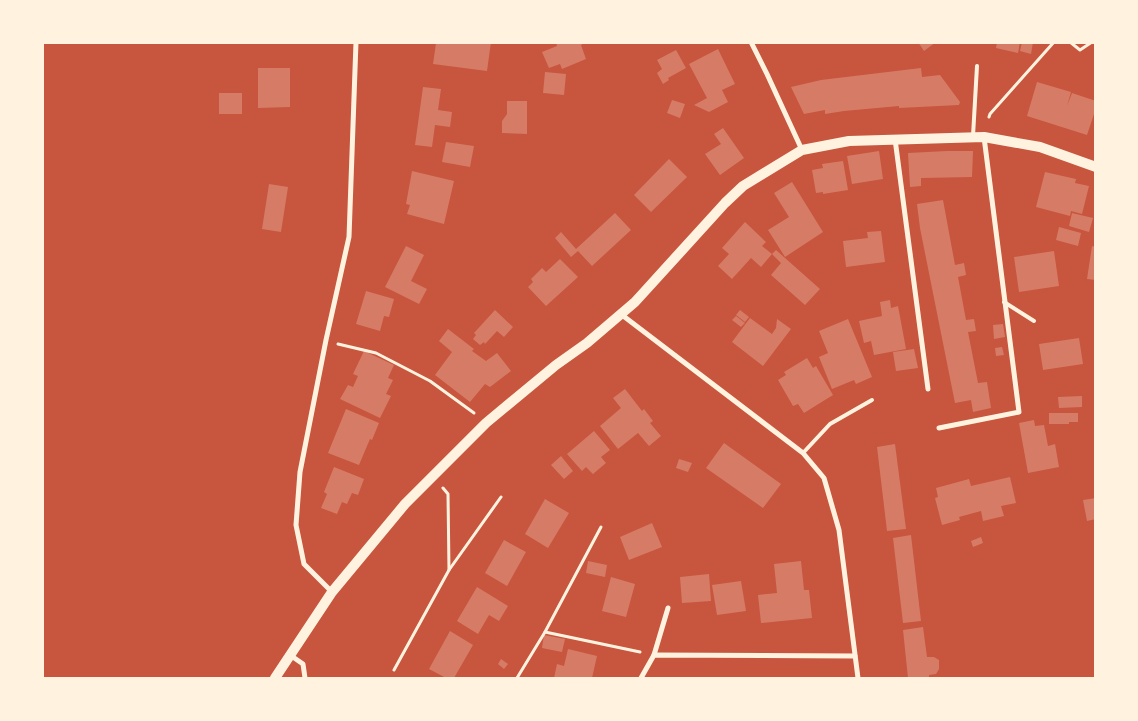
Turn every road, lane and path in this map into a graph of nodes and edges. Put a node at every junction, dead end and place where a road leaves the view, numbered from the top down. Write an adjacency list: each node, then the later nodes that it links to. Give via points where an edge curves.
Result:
1 (356, 42): 14 (street, via 349,237)
2 (751, 42): 9 (street)
3 (1054, 42): 7 (path, via 990,114)
4 (1070, 42): 5 (path, via 1080,50)
5 (1092, 42)
6 (977, 66): 7 (lane)
7 (979, 137): 8 (main road); 10 (main road, via 1040,147); 11 (street)
8 (895, 139): 9 (main road, via 849,141); 15 (street)
9 (802, 150): 12 (main road, via 743,186)
10 (1096, 167)
11 (1004, 302): 13 (lane); 18 (street, via 1019,412)
12 (622, 315): 17 (main road); 19 (street)
13 (1034, 321)
14 (326, 340): 17 (path, via 376,354 430,381); 24 (street, via 300,472 296,525 304,564)
15 (928, 389)
16 (872, 400): 19 (lane, via 830,424)
17 (486, 423): 20 (main road)
18 (939, 428)
19 (803, 453): 29 (street, via 824,478 839,530)
20 (432, 476): 23 (path, via 448,494); 24 (main road)
21 (501, 497): 23 (path)
22 (601, 526): 26 (path)
23 (449, 570): 30 (path)
24 (332, 592): 28 (main road)
25 (668, 608): 27 (street)
26 (545, 632): 27 (path); 33 (path)
27 (654, 654): 29 (street); 34 (street)
28 (289, 655): 31 (main road); 32 (street, via 303,664)
29 (856, 656): 35 (street)
30 (394, 670)
31 (275, 678)
32 (305, 678)
33 (517, 678)
34 (642, 678)
35 (858, 678)

